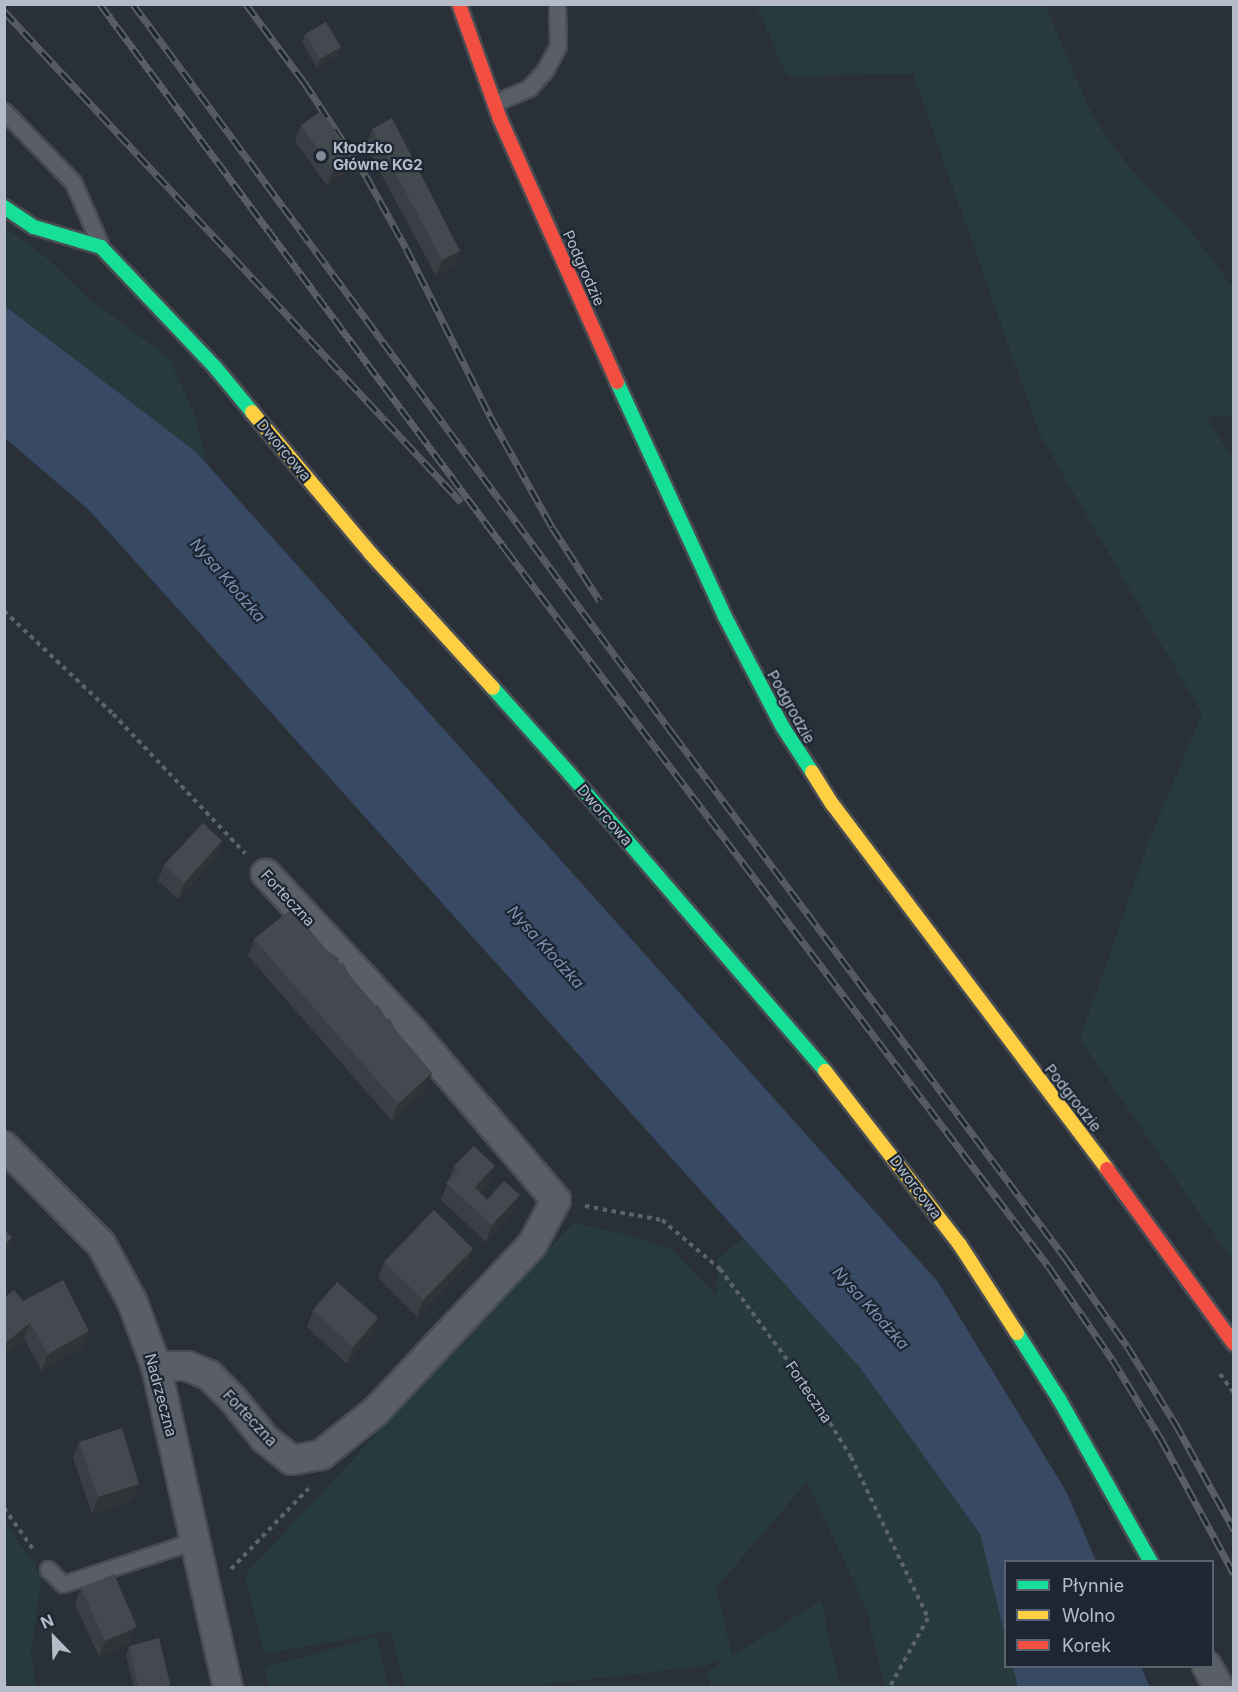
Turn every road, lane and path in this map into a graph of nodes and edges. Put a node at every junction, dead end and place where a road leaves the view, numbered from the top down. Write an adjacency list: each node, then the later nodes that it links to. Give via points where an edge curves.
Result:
1 (459, 4): 3 (street, Podgrodzie)
2 (557, 4): 3 (lane, via 558,46 545,70 529,88)
3 (494, 103): 11 (street, Podgrodzie, via 656,469 729,625 791,743 879,868 1089,1145)
4 (4, 111): 6 (lane, Dworcowa, via 74,182)
5 (4, 207): 6 (street, via 34,227)
6 (101, 247): 16 (street, Dworcowa, via 214,366 371,554 569,773 847,1096 960,1245 1059,1399)
7 (4, 611): 8 (path, Forteczna, via 113,714)
8 (266, 874): 10 (street, Forteczna, via 413,1032)
9 (4, 1146): 12 (street, Nadrzeczna, via 101,1244 132,1301)
10 (556, 1200): 13 (street, Forteczna, via 532,1245 376,1412); 21 (path, Forteczna, via 662,1220 720,1269 811,1392 851,1457 928,1618)
11 (1233, 1344)
12 (156, 1366): 13 (street, Forteczna, via 186,1366 208,1375 265,1439 292,1460); 15 (street, Nadrzeczna)
13 (321, 1455): 18 (path, via 325,1471)
14 (4, 1508): 17 (path)
15 (194, 1541): 17 (lane, via 63,1584); 20 (street, Nadrzeczna)
16 (1150, 1560)
17 (48, 1569)
18 (227, 1574)
19 (1208, 1668): 22 (street)
20 (228, 1688)
21 (889, 1688)
22 (1220, 1688)

